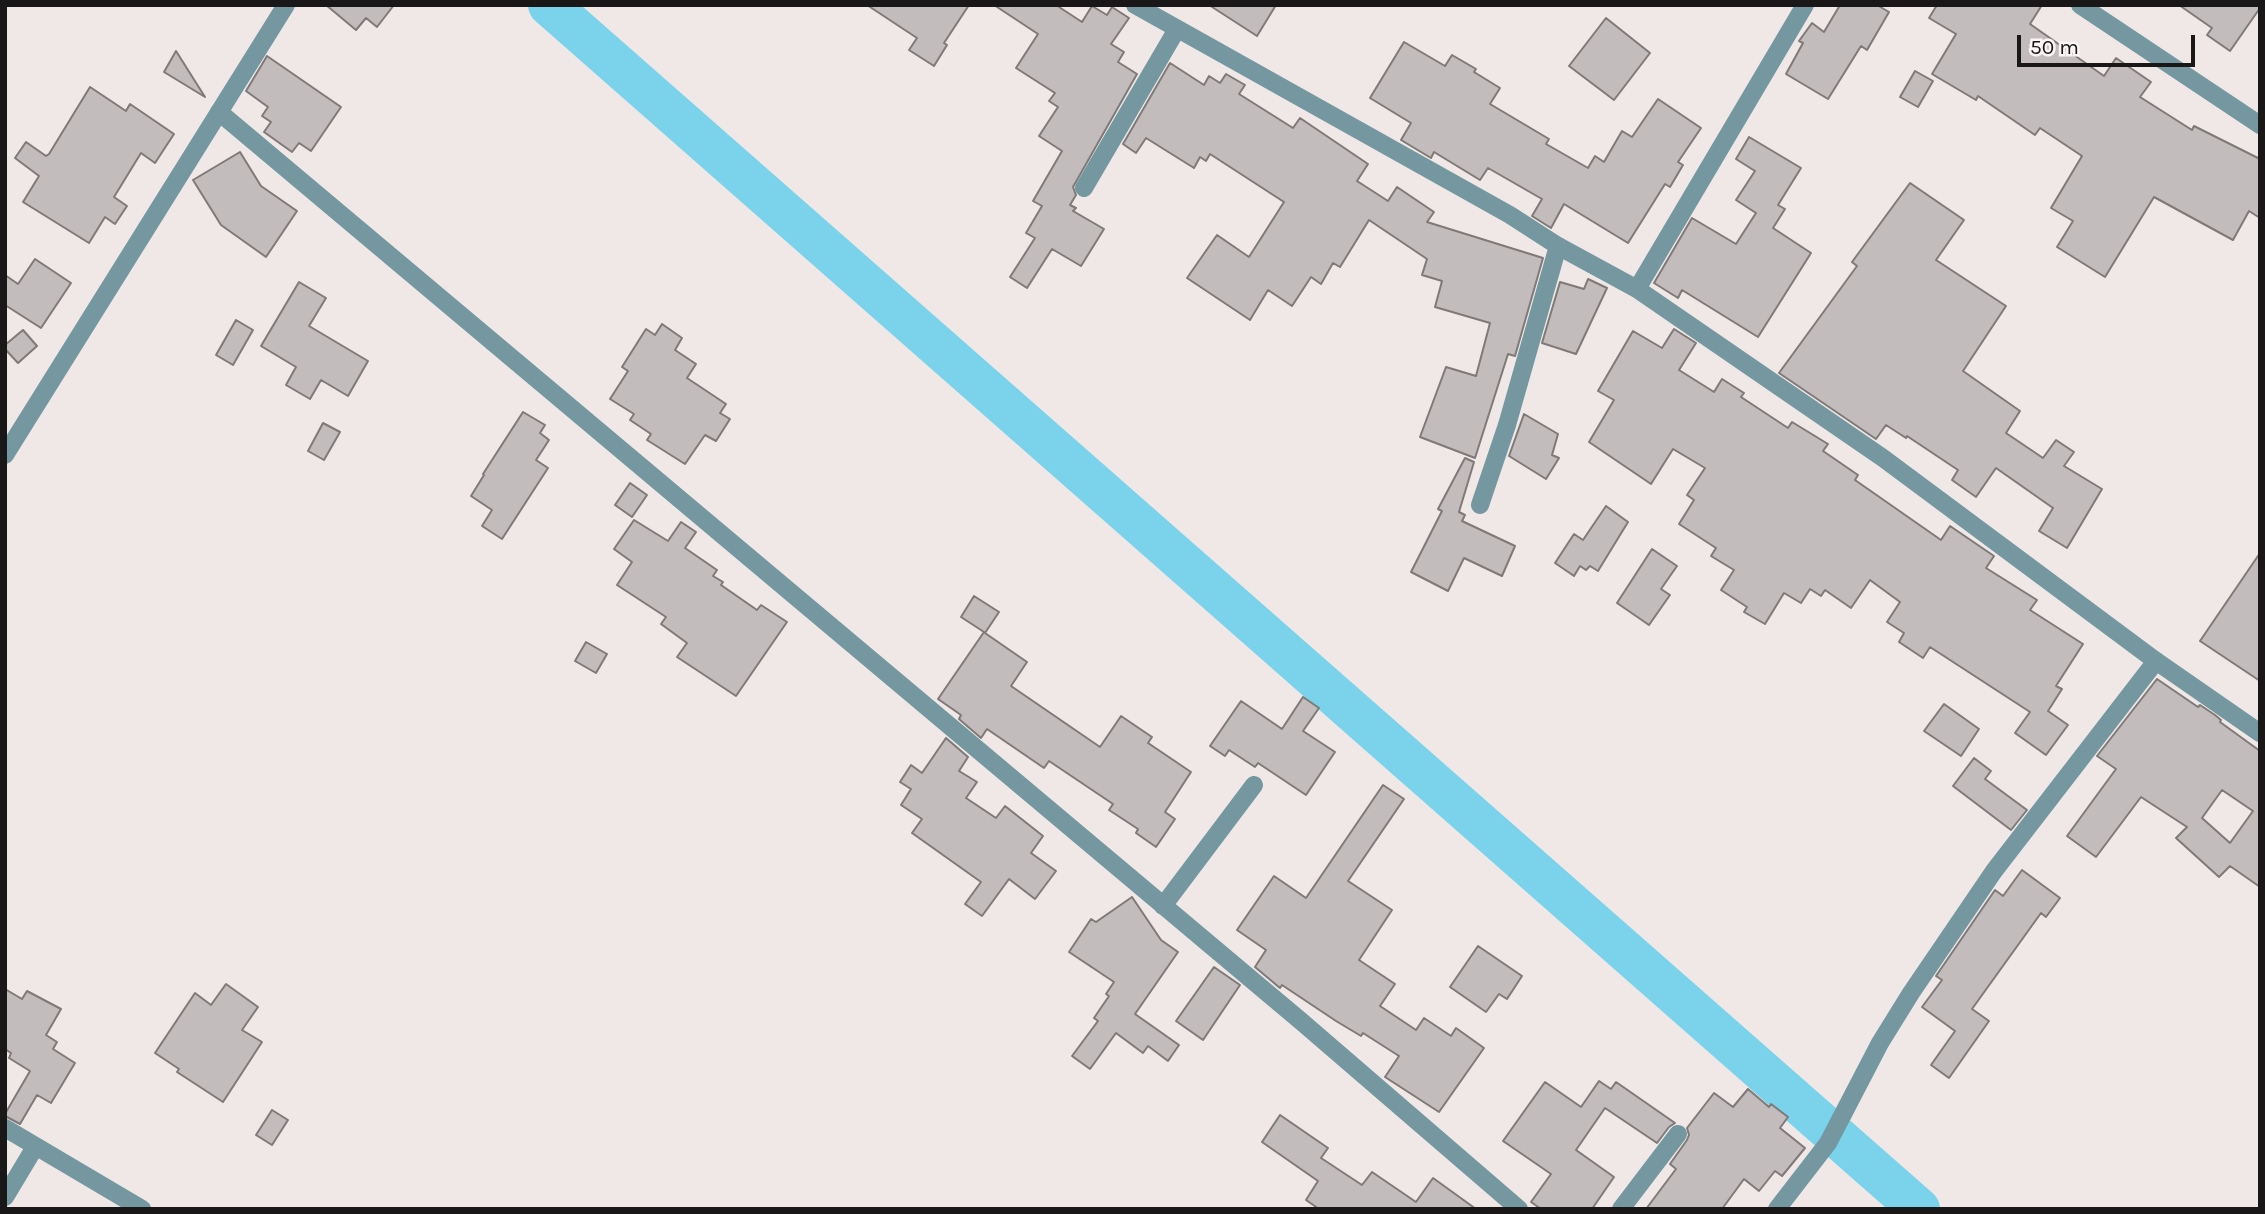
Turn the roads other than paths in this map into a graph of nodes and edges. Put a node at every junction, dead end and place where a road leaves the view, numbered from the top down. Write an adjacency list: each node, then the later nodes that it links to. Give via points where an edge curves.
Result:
1 (286, 5): 6 (street)
2 (1135, 5): 5 (street)
3 (1805, 5): 10 (street)
4 (2080, 5): 7 (street)
5 (1177, 29): 8 (street); 9 (street)
6 (219, 112): 11 (street); 16 (street)
7 (2260, 125)
8 (1084, 188)
9 (1558, 246): 10 (street); 12 (street)
10 (1637, 289): 13 (street, via 1884,458)
11 (5, 455)
12 (1480, 505)
13 (2156, 661): 14 (street); 24 (street, via 1994,871 1911,993 1828,1143)
14 (2260, 733)
15 (1254, 785): 16 (street)
16 (1163, 906): 21 (street)
17 (5, 1128): 19 (street)
18 (1678, 1134): 23 (street)
19 (35, 1147): 20 (street); 22 (street)
20 (5, 1197)
21 (1514, 1207)
22 (142, 1209)
23 (1621, 1209)
24 (1777, 1209)

